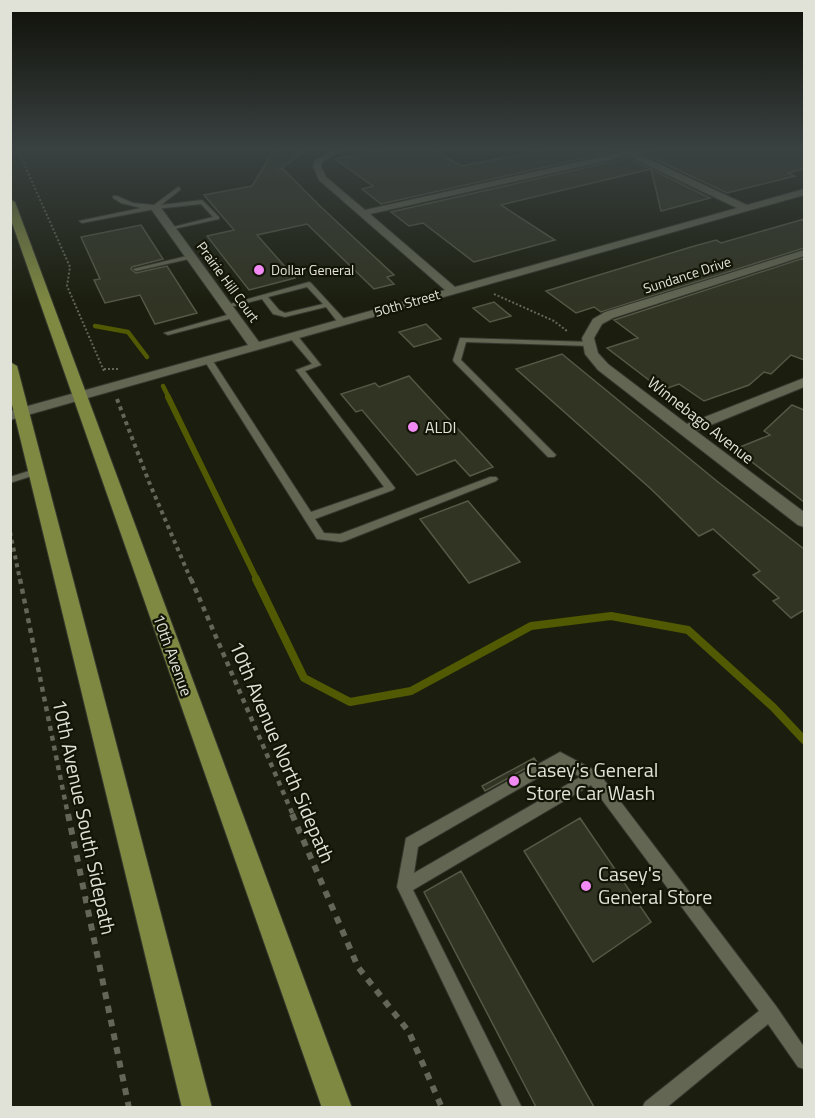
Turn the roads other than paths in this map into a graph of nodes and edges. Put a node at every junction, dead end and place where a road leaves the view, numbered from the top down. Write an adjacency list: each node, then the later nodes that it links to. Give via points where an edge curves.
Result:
1 (119, 200): 8 (lane)
2 (164, 200): 8 (lane)
3 (348, 200): 10 (street)
4 (420, 200): 10 (street)
5 (728, 200): 9 (street)
6 (774, 200): 9 (street, 50th Street)
7 (10, 202): 28 (main road, 10th Avenue)
8 (155, 207): 11 (lane); 12 (street, Prairie Hill Court); 12 (lane, via 202,202 217,218)
9 (745, 208): 16 (street, 50th Street)
10 (363, 213): 16 (street)
11 (82, 221)
12 (171, 229): 14 (street, Prairie Hill Court)
13 (804, 253): 23 (street, Sundance Drive, via 609,315 597,322)
14 (191, 257): 15 (lane); 19 (street, Prairie Hill Court)
15 (136, 269)
16 (452, 290): 20 (street, 50th Street)
17 (263, 296): 18 (lane, via 276,312 285,315); 18 (lane, via 309,284); 19 (lane)
18 (327, 304): 20 (lane)
19 (231, 310): 21 (lane); 24 (street, Prairie Hill Court)
20 (342, 322): 22 (street, 50th Street)
21 (168, 333)
22 (293, 336): 24 (street, 50th Street); 35 (lane, via 316,365 300,370 390,488)
23 (589, 341): 30 (street, Winnebago Avenue, via 592,354 603,367); 31 (lane, via 463,340 457,360)
24 (256, 346): 25 (street, 50th Street)
25 (208, 360): 28 (street, 50th Street); 35 (lane)
26 (10, 366): 29 (main road)
27 (804, 382): 30 (street)
28 (80, 396): 29 (street, 50th Street); 42 (main road, 10th Avenue)
29 (17, 414): 32 (main road)
30 (685, 430): 36 (street, Winnebago Avenue)
31 (551, 454)
32 (38, 471): 34 (lane); 41 (main road)
33 (493, 479): 35 (lane, via 341,538 321,536)
34 (10, 480)
35 (309, 517)
36 (804, 522)
37 (593, 777): 38 (lane); 38 (lane, via 560,758 411,843); 39 (lane)
38 (404, 887): 43 (lane)
39 (770, 1012): 40 (lane); 44 (lane)
40 (804, 1061)
41 (197, 1107)
42 (338, 1107)
43 (513, 1107)
44 (651, 1107)

